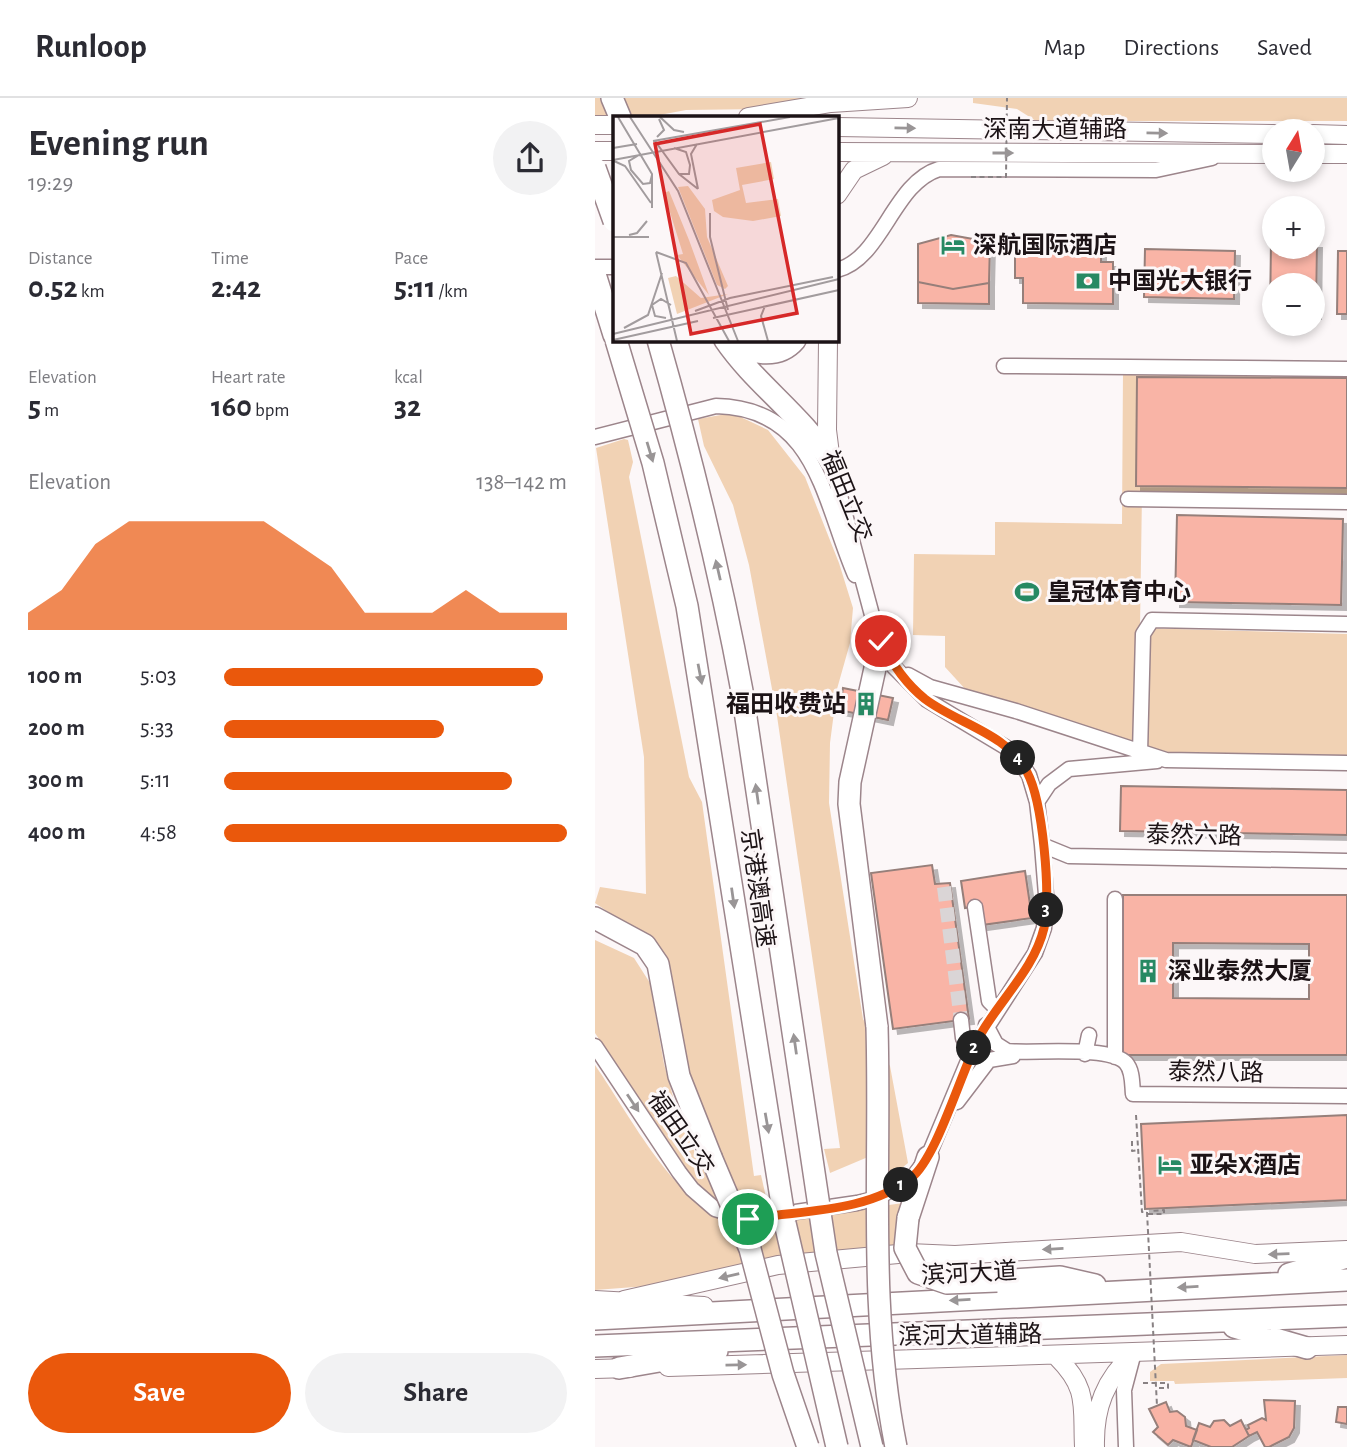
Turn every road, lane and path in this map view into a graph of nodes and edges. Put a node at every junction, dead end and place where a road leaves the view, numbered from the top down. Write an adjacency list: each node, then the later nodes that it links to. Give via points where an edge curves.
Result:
1 (611, 98): 4 (highway)
2 (908, 98): 5 (main road, via 831,103)
3 (1007, 98): 20 (path, bridge, via 1006,177)
4 (620, 116)
5 (754, 116)
6 (595, 125): 7 (main road)
7 (613, 125)
8 (838, 127): 9 (main road, one-way to 9)
9 (1125, 132): 10 (main road, one-way to 10); 15 (main road)
10 (1262, 134)
11 (595, 151): 12 (main road)
12 (613, 151)
13 (838, 152): 14 (main road, 深南大道辅路)
14 (891, 153): 20 (main road, 深南大道辅路); 22 (main road, via 855,170)
15 (1034, 153): 16 (main road, 深南大道辅路); 20 (main road, 深南大道辅路, one-way to 15)
16 (1235, 153): 17 (main road, 深南大道辅路); 20 (street, via 1156,170)
17 (1262, 154)
18 (1325, 154): 19 (main road)
19 (1347, 154)
20 (964, 166): 26 (street, via 939,169 920,178 863,253)
21 (595, 168): 23 (highway, bridge)
22 (838, 194)
23 (613, 217)
24 (595, 267): 25 (street)
25 (613, 268)
26 (838, 270)
27 (595, 274): 28 (highway, 京港澳高速)
28 (613, 331)
29 (616, 341): 94 (highway, 京港澳高速, one-way to 94, bridge, via 657,476 687,606 785,1223)
30 (658, 341): 95 (highway, 京港澳高速, one-way to 30, bridge, via 826,1252 725,602)
31 (728, 341): 38 (highway, via 752,375 809,430)
32 (729, 341): 33 (highway, via 765,354)
33 (794, 341)
34 (828, 341): 38 (main road)
35 (1004, 366): 36 (street)
36 (1347, 369)
37 (595, 437): 41 (street, 福田立交, via 716,406 752,410 781,425 814,467)
38 (831, 462): 41 (street, 福田立交)
39 (1128, 499): 40 (street)
40 (1347, 502)
41 (872, 615): 43 (street, 福田立交)
42 (1347, 624): 44 (street, via 1152,620 1143,634)
43 (885, 649): 44 (street, via 915,680 930,687 1016,710); 47 (street, 福田立交, via 901,676 927,700 1012,751 1029,775); 96 (highway, bridge, via 850,782 849,804 877,1027 876,1280)
44 (1140, 753): 45 (street)
45 (1166, 760): 46 (street); 47 (street, via 1069,769 1049,784)
46 (1347, 763)
47 (1037, 802): 48 (street, 福田立交)
48 (1042, 845): 49 (street, 泰然六路, via 1069,856); 51 (street, 福田立交)
49 (1347, 861)
50 (1347, 867): 51 (street, 泰然六路, via 1072,863 1056,866)
51 (1045, 877): 55 (street, 福田立交, via 1046,913)
52 (1115, 899): 62 (street)
53 (975, 907): 55 (street, via 989,1002)
54 (595, 918): 93 (highway, bridge, via 633,937 653,953 658,964 680,1076 747,1240)
55 (997, 1009): 57 (street, 福田立交)
56 (961, 1020): 60 (street, via 964,1040)
57 (986, 1025): 60 (street, 福田立交); 61 (street, via 996,1044 1007,1051)
58 (1089, 1035): 61 (street)
59 (595, 1046): 68 (street, 福田立交, one-way to 68, via 692,1189 709,1205 729,1214 748,1219 873,1199 913,1177)
60 (973, 1049): 65 (street, 福田立交)
61 (1085, 1054): 62 (street)
62 (1114, 1056): 63 (street, 泰然八路, via 1129,1067 1133,1094); 65 (street, via 994,1058)
63 (1347, 1096)
64 (1136, 1115): 67 (path)
65 (945, 1116): 68 (street, 福田立交)
66 (1132, 1141): 67 (path, via 1132,1150)
67 (1139, 1150): 70 (path, via 1142,1212)
68 (927, 1157): 75 (highway, bridge, via 908,1218 905,1248 919,1273 947,1283 1060,1277)
69 (1151, 1211): 70 (path, via 1164,1210 1164,1214)
70 (1148, 1214): 91 (path, bridge)
71 (1347, 1250): 77 (main road, one-way to 77, via 1255,1254 1181,1242 955,1255 909,1253 767,1267)
72 (1347, 1257): 74 (highway)
73 (1347, 1280): 74 (highway, 滨河大道)
74 (1256, 1284): 75 (highway, 滨河大道, one-way to 75)
75 (1121, 1290): 78 (highway, 滨河大道, one-way to 78)
76 (595, 1300): 77 (main road)
77 (624, 1300): 78 (main road)
78 (777, 1311): 80 (highway, 滨河大道)
79 (1347, 1315): 81 (highway)
80 (595, 1320)
81 (1215, 1322): 82 (highway); 85 (highway)
82 (782, 1338): 84 (highway); 88 (highway)
83 (1347, 1345): 85 (main road, 滨河大道辅路)
84 (595, 1346)
85 (1307, 1348): 86 (main road, 滨河大道辅路)
86 (1134, 1353): 87 (main road, 滨河大道辅路); 98 (main road, via 1112,1376 1102,1396); 99 (street, via 1124,1390)
87 (1057, 1357): 88 (main road, 滨河大道辅路, one-way to 87); 97 (main road, via 1076,1376 1080,1389)
88 (619, 1368): 89 (main road, 滨河大道辅路)
89 (595, 1369)
90 (1143, 1383): 91 (path, via 1168,1382 1168,1388)
91 (1157, 1388): 92 (path, bridge)
92 (1157, 1406)
93 (808, 1447)
94 (837, 1447)
95 (872, 1447)
96 (896, 1447)
97 (1084, 1447)
98 (1095, 1447)
99 (1126, 1447)

